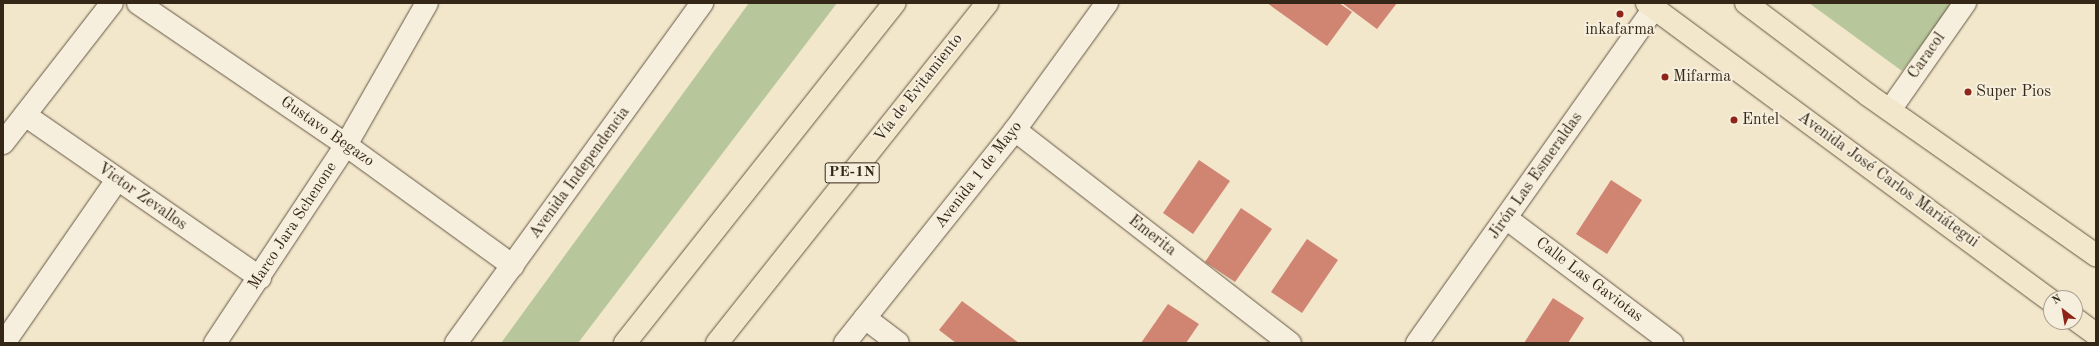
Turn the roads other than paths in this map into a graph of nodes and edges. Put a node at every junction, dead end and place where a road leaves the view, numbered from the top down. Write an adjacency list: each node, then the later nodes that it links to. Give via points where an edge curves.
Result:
1 (112, 3): 12 (street)
2 (138, 3): 15 (street, Gustavo Begazo)
3 (427, 3): 15 (street, Marco Jara Schenone)
4 (702, 3): 19 (street, Avenida Independencia)
5 (894, 3): 28 (main road)
6 (987, 3): 29 (main road, Vía de Evitamiento / PE-1N)
7 (1107, 3): 13 (street, Avenida 1 de Mayo)
8 (1746, 3): 11 (main road)
9 (1965, 3): 11 (street, Caracol)
10 (1651, 6): 17 (street, Jirón Las Esmeraldas); 21 (main road, Avenida José Carlos Mariátegui)
11 (1890, 110): 18 (main road)
12 (24, 115): 14 (street); 16 (street, Victor Zevallos)
13 (1015, 130): 22 (street, Avenida 1 de Mayo); 32 (street, Emerita)
14 (3, 143)
15 (346, 145): 19 (street, Gustavo Begazo); 20 (street, Marco Jara Schenone)
16 (117, 180): 20 (street, Victor Zevallos); 25 (street)
17 (1506, 218): 33 (street, Jirón Las Esmeraldas); 34 (street, Calle Las Gaviotas)
18 (2096, 255)
19 (513, 266): 27 (street, Avenida Independencia)
20 (260, 278): 26 (street, Marco Jara Schenone)
21 (2043, 295)
22 (865, 318): 30 (street, Avenida 1 de Mayo); 31 (street)
23 (2083, 325): 24 (main road)
24 (2096, 334)
25 (4, 343)
26 (215, 343)
27 (456, 343)
28 (625, 343)
29 (717, 343)
30 (845, 343)
31 (898, 343)
32 (1290, 343)
33 (1417, 343)
34 (1672, 343)

